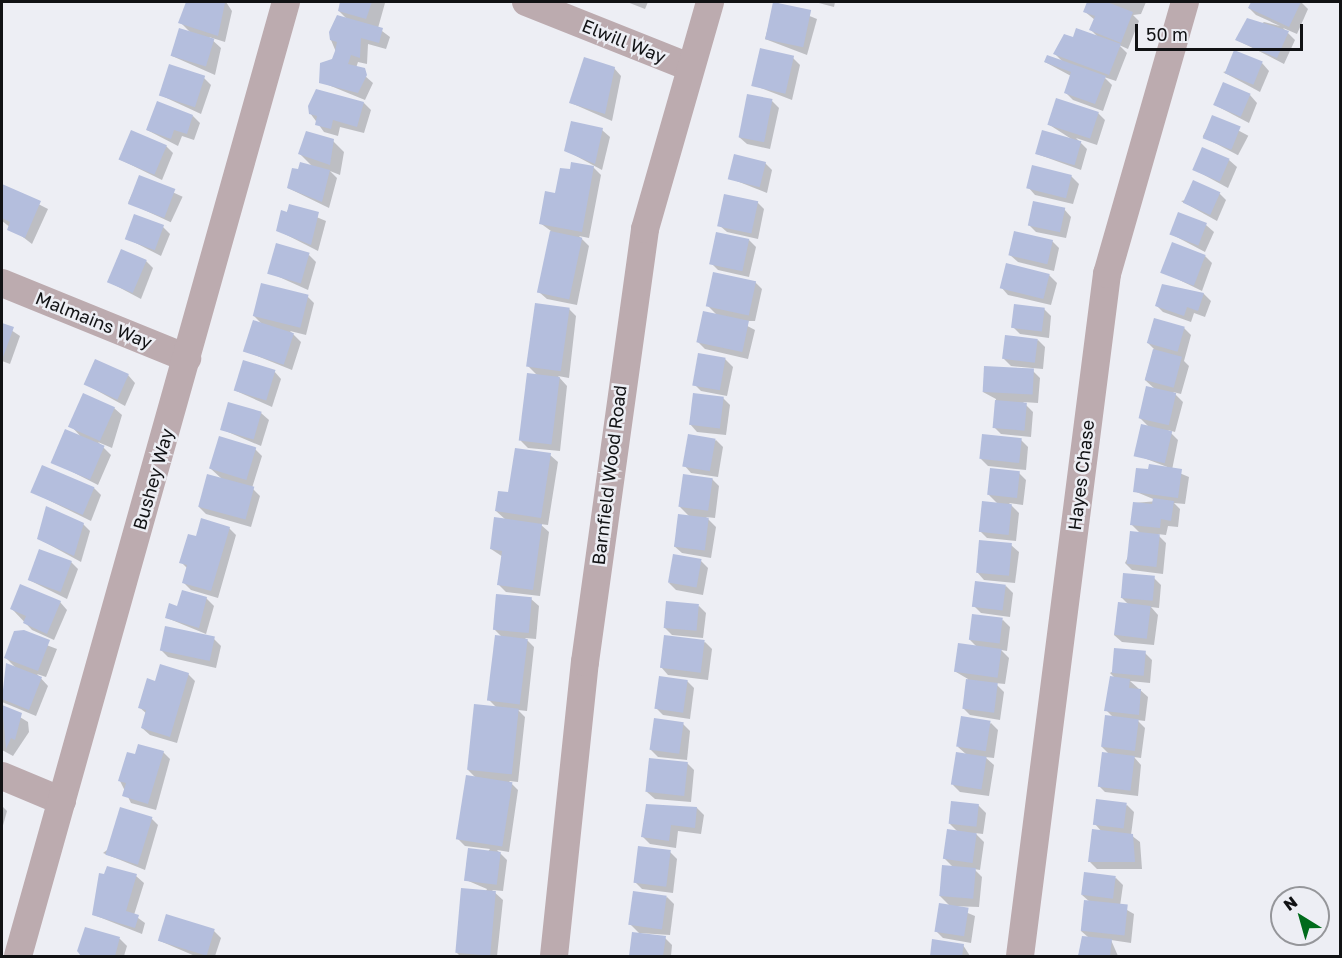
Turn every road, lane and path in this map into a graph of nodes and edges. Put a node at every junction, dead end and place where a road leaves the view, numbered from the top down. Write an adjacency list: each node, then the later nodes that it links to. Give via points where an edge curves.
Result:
1 (286, 2): 7 (street, Bushey Way)
2 (526, 2): 5 (street, Elwill Way)
3 (711, 2): 5 (street, Barnfield Wood Road)
4 (1185, 2): 12 (street, Hayes Chase, via 1107,274)
5 (689, 67): 11 (street, Barnfield Wood Road, via 645,229 621,385)
6 (2, 283): 7 (street, Malmains Way)
7 (187, 358): 9 (street, Bushey Way)
8 (2, 776): 9 (street)
9 (62, 801): 10 (street, Bushey Way)
10 (18, 957)
11 (554, 957)
12 (1020, 957)

